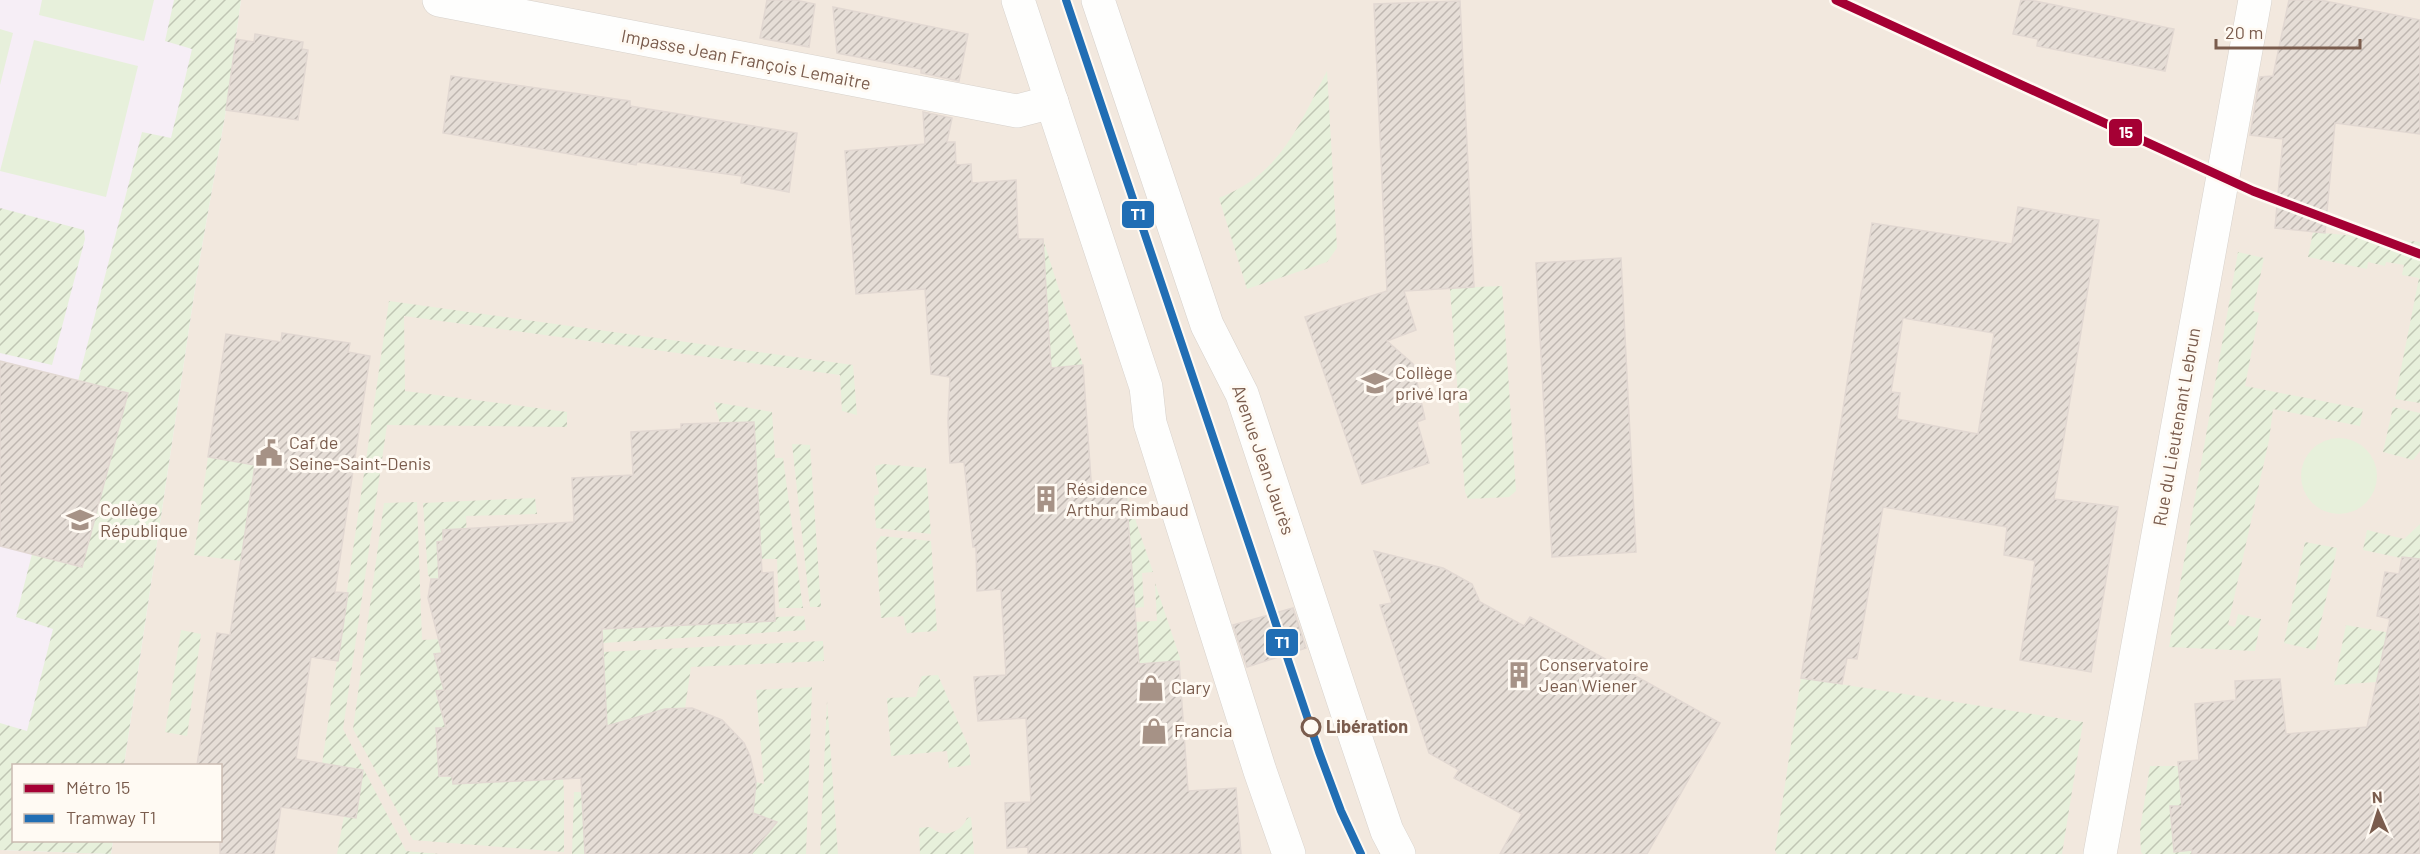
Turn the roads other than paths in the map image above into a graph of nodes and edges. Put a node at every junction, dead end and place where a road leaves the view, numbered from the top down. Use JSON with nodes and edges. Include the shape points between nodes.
{"nodes":[{"id":1,"x":439,"y":0,"type":"edge"},
{"id":2,"x":1018,"y":0,"type":"edge"},
{"id":3,"x":1098,"y":0,"type":"edge"},
{"id":4,"x":2255,"y":0,"type":"edge"},
{"id":5,"x":1052,"y":102,"type":"junction"},
{"id":6,"x":1289,"y":854,"type":"edge"},
{"id":7,"x":1399,"y":854,"type":"edge"},
{"id":8,"x":2100,"y":854,"type":"edge"}],
"edges":[{"from":1,"to":5,"type":"street","name":"Impasse Jean François Lemaitre","via":[[1017,111]]},
{"from":2,"to":5,"type":"street"},
{"from":3,"to":7,"type":"street","name":"Avenue Jean Jaurès","via":[[1207,325],[1242,394],[1387,831]]},
{"from":4,"to":8,"type":"street","name":"Rue du Lieutenant Lebrun"},
{"from":5,"to":6,"type":"street","via":[[1146,387],[1150,423]]}]}
